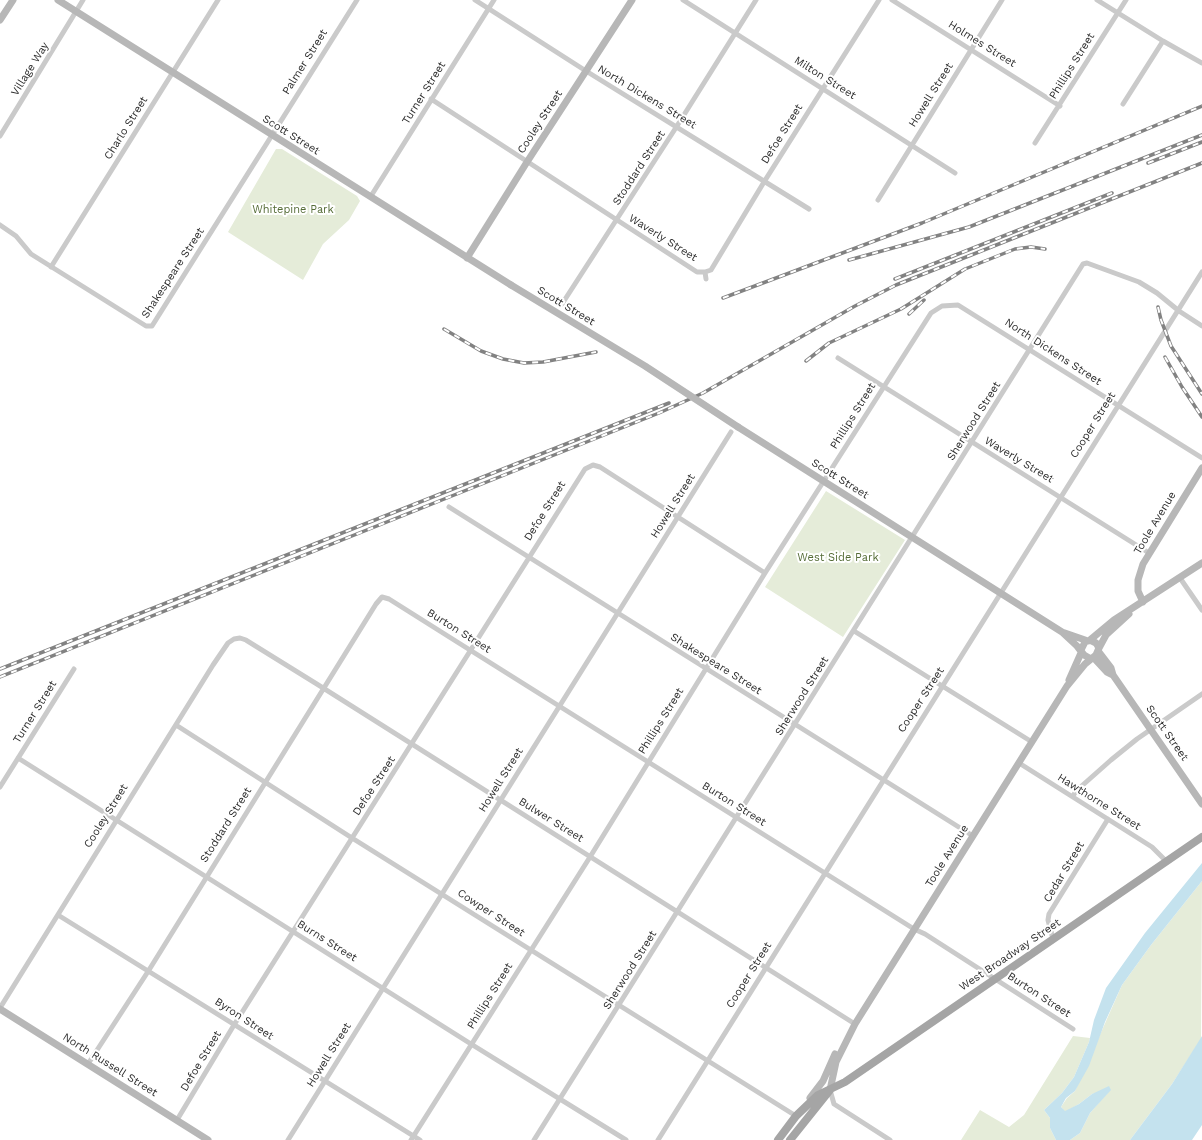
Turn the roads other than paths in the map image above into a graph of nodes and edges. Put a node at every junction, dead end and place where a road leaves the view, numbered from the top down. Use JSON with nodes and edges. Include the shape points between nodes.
{"nodes":[{"id":1,"x":13,"y":0,"type":"edge"},
{"id":2,"x":58,"y":0,"type":"edge"},
{"id":3,"x":83,"y":0,"type":"edge"},
{"id":4,"x":218,"y":0,"type":"edge"},
{"id":5,"x":357,"y":0,"type":"edge"},
{"id":6,"x":475,"y":0,"type":"edge"},
{"id":7,"x":494,"y":0,"type":"edge"},
{"id":8,"x":632,"y":0,"type":"edge"},
{"id":9,"x":683,"y":0,"type":"edge"},
{"id":10,"x":756,"y":0,"type":"edge"},
{"id":11,"x":879,"y":0,"type":"edge"},
{"id":12,"x":892,"y":0,"type":"edge"},
{"id":13,"x":1002,"y":0,"type":"edge"},
{"id":14,"x":1097,"y":0,"type":"edge"},
{"id":15,"x":1126,"y":0,"type":"edge"},
{"id":16,"x":488,"y":8,"type":"junction"},
{"id":17,"x":76,"y":12,"type":"junction"},
{"id":18,"x":1117,"y":13,"type":"junction"},
{"id":19,"x":0,"y":20,"type":"edge"},
{"id":20,"x":735,"y":33,"type":"junction"},
{"id":21,"x":1163,"y":42,"type":"junction"},
{"id":22,"x":971,"y":49,"type":"junction"},
{"id":23,"x":1202,"y":63,"type":"edge"},
{"id":24,"x":586,"y":72,"type":"junction"},
{"id":25,"x":173,"y":73,"type":"junction"},
{"id":26,"x":823,"y":89,"type":"junction"},
{"id":27,"x":432,"y":99,"type":"junction"},
{"id":28,"x":1123,"y":104,"type":"dead end"},
{"id":29,"x":1060,"y":106,"type":"junction"},
{"id":30,"x":677,"y":126,"type":"junction"},
{"id":31,"x":271,"y":135,"type":"junction"},
{"id":32,"x":0,"y":136,"type":"edge"},
{"id":33,"x":1035,"y":143,"type":"dead end"},
{"id":34,"x":912,"y":145,"type":"junction"},
{"id":35,"x":527,"y":162,"type":"junction"},
{"id":36,"x":956,"y":173,"type":"dead end"},
{"id":37,"x":764,"y":182,"type":"junction"},
{"id":38,"x":371,"y":196,"type":"junction"},
{"id":39,"x":878,"y":200,"type":"dead end"},
{"id":40,"x":809,"y":209,"type":"dead end"},
{"id":41,"x":617,"y":221,"type":"junction"},
{"id":42,"x":0,"y":225,"type":"edge"},
{"id":43,"x":467,"y":258,"type":"junction"},
{"id":44,"x":51,"y":267,"type":"junction"},
{"id":45,"x":705,"y":272,"type":"junction"},
{"id":46,"x":1202,"y":272,"type":"edge"},
{"id":47,"x":706,"y":279,"type":"dead end"},
{"id":48,"x":562,"y":304,"type":"dead end"},
{"id":49,"x":1179,"y":311,"type":"junction"},
{"id":50,"x":931,"y":313,"type":"joint"},
{"id":51,"x":1202,"y":326,"type":"edge"},
{"id":52,"x":1030,"y":349,"type":"junction"},
{"id":53,"x":838,"y":358,"type":"dead end"},
{"id":54,"x":884,"y":387,"type":"junction"},
{"id":55,"x":1117,"y":406,"type":"junction"},
{"id":56,"x":731,"y":432,"type":"dead end"},
{"id":57,"x":972,"y":443,"type":"junction"},
{"id":58,"x":1202,"y":458,"type":"edge"},
{"id":59,"x":1202,"y":468,"type":"edge"},
{"id":60,"x":824,"y":481,"type":"junction"},
{"id":61,"x":1060,"y":496,"type":"junction"},
{"id":62,"x":449,"y":507,"type":"dead end"},
{"id":63,"x":678,"y":518,"type":"junction"},
{"id":64,"x":912,"y":537,"type":"junction"},
{"id":65,"x":1149,"y":553,"type":"junction"},
{"id":66,"x":529,"y":556,"type":"junction"},
{"id":67,"x":1202,"y":563,"type":"edge"},
{"id":68,"x":765,"y":573,"type":"junction"},
{"id":69,"x":1180,"y":578,"type":"junction"},
{"id":70,"x":1001,"y":593,"type":"junction"},
{"id":71,"x":382,"y":597,"type":"joint"},
{"id":72,"x":1143,"y":602,"type":"junction"},
{"id":73,"x":1131,"y":610,"type":"junction"},
{"id":74,"x":1202,"y":610,"type":"edge"},
{"id":75,"x":618,"y":613,"type":"junction"},
{"id":76,"x":854,"y":630,"type":"junction"},
{"id":77,"x":1062,"y":632,"type":"junction"},
{"id":78,"x":235,"y":639,"type":"joint"},
{"id":79,"x":1089,"y":641,"type":"junction"},
{"id":80,"x":1099,"y":649,"type":"junction"},
{"id":81,"x":471,"y":650,"type":"junction"},
{"id":82,"x":1081,"y":652,"type":"junction"},
{"id":83,"x":1092,"y":658,"type":"junction"},
{"id":84,"x":74,"y":669,"type":"dead end"},
{"id":85,"x":705,"y":669,"type":"junction"},
{"id":86,"x":1113,"y":675,"type":"junction"},
{"id":87,"x":942,"y":686,"type":"junction"},
{"id":88,"x":1067,"y":686,"type":"junction"},
{"id":89,"x":324,"y":688,"type":"junction"},
{"id":90,"x":1202,"y":694,"type":"edge"},
{"id":91,"x":560,"y":706,"type":"junction"},
{"id":92,"x":176,"y":725,"type":"junction"},
{"id":93,"x":795,"y":725,"type":"junction"},
{"id":94,"x":1151,"y":729,"type":"junction"},
{"id":95,"x":1032,"y":742,"type":"junction"},
{"id":96,"x":412,"y":744,"type":"junction"},
{"id":97,"x":18,"y":758,"type":"junction"},
{"id":98,"x":648,"y":762,"type":"junction"},
{"id":99,"x":1019,"y":763,"type":"junction"},
{"id":100,"x":883,"y":778,"type":"junction"},
{"id":101,"x":265,"y":782,"type":"junction"},
{"id":102,"x":0,"y":787,"type":"edge"},
{"id":103,"x":1073,"y":796,"type":"junction"},
{"id":104,"x":500,"y":800,"type":"junction"},
{"id":105,"x":1202,"y":804,"type":"edge"},
{"id":106,"x":737,"y":818,"type":"junction"},
{"id":107,"x":1108,"y":819,"type":"junction"},
{"id":108,"x":117,"y":820,"type":"junction"},
{"id":109,"x":973,"y":836,"type":"junction"},
{"id":110,"x":1202,"y":837,"type":"edge"},
{"id":111,"x":352,"y":838,"type":"junction"},
{"id":112,"x":590,"y":857,"type":"junction"},
{"id":113,"x":1166,"y":861,"type":"junction"},
{"id":114,"x":824,"y":873,"type":"junction"},
{"id":115,"x":206,"y":876,"type":"junction"},
{"id":116,"x":442,"y":893,"type":"junction"},
{"id":117,"x":679,"y":912,"type":"junction"},
{"id":118,"x":58,"y":915,"type":"junction"},
{"id":119,"x":914,"y":929,"type":"junction"},
{"id":120,"x":293,"y":932,"type":"junction"},
{"id":121,"x":1053,"y":939,"type":"junction"},
{"id":122,"x":530,"y":950,"type":"junction"},
{"id":123,"x":765,"y":967,"type":"junction"},
{"id":124,"x":149,"y":970,"type":"junction"},
{"id":125,"x":994,"y":978,"type":"junction"},
{"id":126,"x":383,"y":988,"type":"junction"},
{"id":127,"x":620,"y":1006,"type":"junction"},
{"id":128,"x":0,"y":1008,"type":"edge"},
{"id":129,"x":855,"y":1024,"type":"junction"},
{"id":130,"x":234,"y":1025,"type":"junction"},
{"id":131,"x":1073,"y":1029,"type":"dead end"},
{"id":132,"x":846,"y":1039,"type":"junction"},
{"id":133,"x":471,"y":1044,"type":"junction"},
{"id":134,"x":707,"y":1061,"type":"junction"},
{"id":135,"x":88,"y":1064,"type":"junction"},
{"id":136,"x":324,"y":1082,"type":"junction"},
{"id":137,"x":830,"y":1090,"type":"junction"},
{"id":138,"x":561,"y":1099,"type":"junction"},
{"id":139,"x":802,"y":1109,"type":"junction"},
{"id":140,"x":796,"y":1116,"type":"junction"},
{"id":141,"x":177,"y":1120,"type":"junction"},
{"id":142,"x":412,"y":1138,"type":"edge"},
{"id":143,"x":208,"y":1140,"type":"edge"},
{"id":144,"x":288,"y":1140,"type":"edge"},
{"id":145,"x":420,"y":1140,"type":"edge"},
{"id":146,"x":534,"y":1140,"type":"edge"},
{"id":147,"x":626,"y":1140,"type":"edge"},
{"id":148,"x":658,"y":1140,"type":"edge"},
{"id":149,"x":778,"y":1140,"type":"edge"},
{"id":150,"x":790,"y":1140,"type":"edge"},
{"id":151,"x":890,"y":1140,"type":"edge"}],
"edges":[{"from":1,"to":19,"type":"street"},
{"from":2,"to":17,"type":"street","name":"Scott Street"},
{"from":3,"to":17,"type":"street","name":"Village Way"},
{"from":4,"to":25,"type":"street","name":"Charlo Street"},
{"from":5,"to":31,"type":"street","name":"Palmer Street"},
{"from":6,"to":16,"type":"street","name":"North Dickens Street"},
{"from":7,"to":16,"type":"street","name":"Turner Street"},
{"from":8,"to":24,"type":"street","name":"Cooley Street"},
{"from":9,"to":20,"type":"street","name":"Milton Street"},
{"from":10,"to":20,"type":"street","name":"Stoddard Street"},
{"from":11,"to":26,"type":"street","name":"Defoe Street"},
{"from":12,"to":22,"type":"street","name":"Holmes Street"},
{"from":13,"to":22,"type":"street","name":"Howell Street"},
{"from":14,"to":18,"type":"street"},
{"from":15,"to":18,"type":"street","name":"Phillips Street"},
{"from":16,"to":24,"type":"street","name":"North Dickens Street"},
{"from":16,"to":27,"type":"street","name":"Turner Street"},
{"from":17,"to":25,"type":"street","name":"Scott Street"},
{"from":17,"to":32,"type":"street","name":"Village Way"},
{"from":18,"to":21,"type":"street"},
{"from":18,"to":29,"type":"street","name":"Phillips Street"},
{"from":20,"to":26,"type":"street","name":"Milton Street"},
{"from":20,"to":30,"type":"street","name":"Stoddard Street"},
{"from":21,"to":23,"type":"street"},
{"from":21,"to":28,"type":"street"},
{"from":22,"to":29,"type":"street","name":"Holmes Street"},
{"from":22,"to":34,"type":"street","name":"Howell Street"},
{"from":24,"to":30,"type":"street","name":"North Dickens Street"},
{"from":24,"to":35,"type":"street","name":"Cooley Street"},
{"from":25,"to":31,"type":"street","name":"Scott Street"},
{"from":25,"to":44,"type":"street","name":"Charlo Street"},
{"from":26,"to":34,"type":"street","name":"Milton Street"},
{"from":26,"to":37,"type":"street","name":"Defoe Street"},
{"from":27,"to":35,"type":"street","name":"Waverly Street"},
{"from":27,"to":38,"type":"street","name":"Turner Street"},
{"from":29,"to":33,"type":"street","name":"Phillips Street"},
{"from":30,"to":37,"type":"street","name":"North Dickens Street"},
{"from":30,"to":41,"type":"street","name":"Stoddard Street"},
{"from":31,"to":38,"type":"street","name":"Scott Street"},
{"from":31,"to":44,"type":"street","name":"Shakespeare Street","via":[[150,327]]},
{"from":34,"to":36,"type":"street","name":"Milton Street"},
{"from":34,"to":39,"type":"street","name":"Howell Street"},
{"from":35,"to":41,"type":"street","name":"Waverly Street"},
{"from":35,"to":43,"type":"street","name":"Cooley Street"},
{"from":37,"to":40,"type":"street","name":"North Dickens Street"},
{"from":37,"to":45,"type":"street","name":"Defoe Street","via":[[711,270]]},
{"from":38,"to":43,"type":"street","name":"Scott Street"},
{"from":41,"to":45,"type":"street","name":"Waverly Street","via":[[697,272]]},
{"from":41,"to":48,"type":"street","name":"Stoddard Street"},
{"from":42,"to":44,"type":"street","name":"Shakespeare Street","via":[[16,236],[32,254]]},
{"from":43,"to":60,"type":"street","name":"Scott Street","bridge":true,"via":[[644,366]]},
{"from":45,"to":47,"type":"street"},
{"from":46,"to":49,"type":"street","name":"Cooper Street"},
{"from":49,"to":51,"type":"street"},
{"from":49,"to":52,"type":"street","name":"Sherwood Street","via":[[1139,282],[1087,263],[1083,264]]},
{"from":49,"to":55,"type":"street","name":"Cooper Street"},
{"from":50,"to":52,"type":"street","name":"North Dickens Street","via":[[942,306],[958,305]]},
{"from":50,"to":54,"type":"street","name":"Phillips Street"},
{"from":52,"to":55,"type":"street","name":"North Dickens Street"},
{"from":52,"to":57,"type":"street","name":"Sherwood Street"},
{"from":53,"to":54,"type":"street","name":"Waverly Street"},
{"from":54,"to":57,"type":"street","name":"Waverly Street"},
{"from":54,"to":60,"type":"street","name":"Phillips Street"},
{"from":55,"to":58,"type":"street","name":"North Dickens Street"},
{"from":55,"to":61,"type":"street","name":"Cooper Street"},
{"from":56,"to":63,"type":"street","name":"Howell Street"},
{"from":57,"to":61,"type":"street","name":"Waverly Street"},
{"from":57,"to":64,"type":"street","name":"Sherwood Street"},
{"from":59,"to":65,"type":"street","name":"Toole Avenue"},
{"from":60,"to":64,"type":"street","name":"Scott Street"},
{"from":60,"to":68,"type":"street","name":"Phillips Street"},
{"from":61,"to":65,"type":"street","name":"Waverly Street"},
{"from":61,"to":70,"type":"street","name":"Cooper Street"},
{"from":62,"to":66,"type":"street","name":"Shakespeare Street"},
{"from":63,"to":66,"type":"street","name":"Defoe Street","via":[[600,467],[590,466],[582,472]]},
{"from":63,"to":68,"type":"street"},
{"from":63,"to":75,"type":"street","name":"Howell Street"},
{"from":64,"to":70,"type":"street","name":"Scott Street"},
{"from":64,"to":76,"type":"street","name":"Sherwood Street"},
{"from":65,"to":72,"type":"street","name":"Toole Avenue","via":[[1138,580],[1138,592]]},
{"from":66,"to":75,"type":"street","name":"Shakespeare Street"},
{"from":66,"to":81,"type":"street","name":"Defoe Street"},
{"from":67,"to":69,"type":"street"},
{"from":68,"to":85,"type":"street","name":"Phillips Street"},
{"from":69,"to":72,"type":"street"},
{"from":69,"to":74,"type":"street"},
{"from":70,"to":77,"type":"street","name":"Scott Street"},
{"from":70,"to":87,"type":"street","name":"Cooper Street"},
{"from":71,"to":81,"type":"street","name":"Burton Street"},
{"from":71,"to":89,"type":"street","name":"Stoddard Street"},
{"from":72,"to":73,"type":"street"},
{"from":73,"to":79,"type":"street","via":[[1114,620]]},
{"from":73,"to":80,"type":"street","via":[[1106,635]]},
{"from":75,"to":85,"type":"street","name":"Shakespeare Street"},
{"from":75,"to":91,"type":"street","name":"Howell Street"},
{"from":76,"to":87,"type":"street"},
{"from":76,"to":93,"type":"street","name":"Sherwood Street"},
{"from":77,"to":79,"type":"street"},
{"from":77,"to":82,"type":"street"},
{"from":78,"to":89,"type":"street","name":"Bulwer Street","via":[[246,640]]},
{"from":78,"to":92,"type":"street","name":"Cooley Street","via":[[228,643]]},
{"from":79,"to":80,"type":"street","via":[[1096,643]]},
{"from":79,"to":82,"type":"street","via":[[1082,645]]},
{"from":80,"to":83,"type":"street"},
{"from":80,"to":86,"type":"street"},
{"from":81,"to":91,"type":"street","name":"Burton Street"},
{"from":81,"to":96,"type":"street","name":"Defoe Street"},
{"from":82,"to":83,"type":"street"},
{"from":82,"to":88,"type":"street","name":"Toole Avenue"},
{"from":83,"to":86,"type":"street"},
{"from":83,"to":88,"type":"street","name":"Toole Avenue"},
{"from":84,"to":97,"type":"street","name":"Turner Street"},
{"from":85,"to":93,"type":"street","name":"Shakespeare Street"},
{"from":85,"to":98,"type":"street","name":"Phillips Street"},
{"from":86,"to":94,"type":"street","name":"Scott Street"},
{"from":87,"to":95,"type":"street"},
{"from":87,"to":100,"type":"street","name":"Cooper Street"},
{"from":88,"to":95,"type":"street","name":"Toole Avenue"},
{"from":89,"to":96,"type":"street","name":"Bulwer Street"},
{"from":89,"to":101,"type":"street","name":"Stoddard Street"},
{"from":90,"to":94,"type":"street"},
{"from":91,"to":98,"type":"street","name":"Burton Street"},
{"from":91,"to":104,"type":"street","name":"Howell Street"},
{"from":92,"to":101,"type":"street","name":"Cowper Street"},
{"from":92,"to":108,"type":"street","name":"Cooley Street"},
{"from":93,"to":100,"type":"street","name":"Shakespeare Street"},
{"from":93,"to":106,"type":"street","name":"Sherwood Street"},
{"from":94,"to":103,"type":"street","via":[[1111,760]]},
{"from":94,"to":105,"type":"street","name":"Scott Street"},
{"from":95,"to":99,"type":"street","name":"Toole Avenue"},
{"from":96,"to":104,"type":"street","name":"Bulwer Street"},
{"from":96,"to":111,"type":"street","name":"Defoe Street"},
{"from":97,"to":102,"type":"street","name":"Turner Street"},
{"from":97,"to":108,"type":"street","name":"Burns Street"},
{"from":98,"to":106,"type":"street","name":"Burton Street"},
{"from":98,"to":112,"type":"street","name":"Phillips Street"},
{"from":99,"to":103,"type":"street","name":"Hawthorne Street"},
{"from":99,"to":109,"type":"street","name":"Toole Avenue"},
{"from":100,"to":109,"type":"street","name":"Shakespeare Street"},
{"from":100,"to":114,"type":"street","name":"Cooper Street"},
{"from":101,"to":111,"type":"street","name":"Cowper Street"},
{"from":101,"to":115,"type":"street","name":"Stoddard Street"},
{"from":103,"to":107,"type":"street","name":"Hawthorne Street"},
{"from":104,"to":112,"type":"street","name":"Bulwer Street"},
{"from":104,"to":116,"type":"street","name":"Howell Street"},
{"from":106,"to":114,"type":"street","name":"Burton Street"},
{"from":106,"to":117,"type":"street","name":"Sherwood Street"},
{"from":107,"to":113,"type":"street","name":"Hawthorne Street","via":[[1152,847]]},
{"from":107,"to":121,"type":"street","name":"Cedar Street","via":[[1050,914],[1049,923]]},
{"from":108,"to":115,"type":"street","name":"Burns Street"},
{"from":108,"to":118,"type":"street","name":"Cooley Street"},
{"from":109,"to":119,"type":"street","name":"Toole Avenue"},
{"from":110,"to":113,"type":"main road","name":"West Broadway Street"},
{"from":111,"to":116,"type":"street","name":"Cowper Street"},
{"from":111,"to":120,"type":"street","name":"Defoe Street"},
{"from":112,"to":117,"type":"street","name":"Bulwer Street"},
{"from":112,"to":122,"type":"street","name":"Phillips Street"},
{"from":113,"to":121,"type":"main road","name":"West Broadway Street"},
{"from":114,"to":119,"type":"street","name":"Burton Street"},
{"from":114,"to":123,"type":"street","name":"Cooper Street"},
{"from":115,"to":120,"type":"street","name":"Burns Street"},
{"from":115,"to":124,"type":"street","name":"Stoddard Street"},
{"from":116,"to":122,"type":"street","name":"Cowper Street"},
{"from":116,"to":126,"type":"street","name":"Howell Street"},
{"from":117,"to":123,"type":"street","name":"Bulwer Street"},
{"from":117,"to":127,"type":"street","name":"Sherwood Street"},
{"from":118,"to":124,"type":"street","name":"Byron Street"},
{"from":118,"to":128,"type":"street","name":"Cooley Street"},
{"from":119,"to":125,"type":"street","name":"Burton Street"},
{"from":119,"to":129,"type":"street","name":"Toole Avenue"},
{"from":120,"to":126,"type":"street","name":"Burns Street"},
{"from":120,"to":130,"type":"street","name":"Defoe Street"},
{"from":121,"to":125,"type":"main road","name":"West Broadway Street"},
{"from":122,"to":127,"type":"street","name":"Cowper Street"},
{"from":122,"to":133,"type":"street","name":"Phillips Street"},
{"from":123,"to":129,"type":"street","name":"Bulwer Street"},
{"from":123,"to":134,"type":"street","name":"Cooper Street"},
{"from":124,"to":130,"type":"street","name":"Byron Street"},
{"from":124,"to":135,"type":"street","name":"Stoddard Street"},
{"from":125,"to":131,"type":"street","name":"Burton Street"},
{"from":125,"to":137,"type":"main road","name":"West Broadway Street"},
{"from":126,"to":133,"type":"street","name":"Burns Street"},
{"from":126,"to":136,"type":"street","name":"Howell Street"},
{"from":127,"to":134,"type":"street","name":"Cowper Street"},
{"from":127,"to":138,"type":"street","name":"Sherwood Street"},
{"from":128,"to":135,"type":"street","name":"North Russell Street"},
{"from":129,"to":132,"type":"street","name":"Toole Avenue"},
{"from":130,"to":136,"type":"street","name":"Byron Street"},
{"from":130,"to":141,"type":"street","name":"Defoe Street"},
{"from":132,"to":137,"type":"street","name":"Toole Avenue","via":[[836,1062]]},
{"from":132,"to":139,"type":"street","name":"Toole Avenue","via":[[818,1088]]},
{"from":133,"to":138,"type":"street","name":"Burns Street"},
{"from":133,"to":142,"type":"street","name":"Phillips Street"},
{"from":134,"to":140,"type":"street","name":"Cowper Street"},
{"from":134,"to":148,"type":"street","name":"Cooper Street"},
{"from":135,"to":141,"type":"street","name":"North Russell Street"},
{"from":136,"to":142,"type":"street","name":"Byron Street"},
{"from":136,"to":144,"type":"street","name":"Howell Street"},
{"from":137,"to":139,"type":"main road","name":"West Broadway Street","via":[[818,1095]]},
{"from":137,"to":150,"type":"main road","name":"West Broadway Street"},
{"from":137,"to":151,"type":"street","via":[[834,1104]]},
{"from":138,"to":146,"type":"street","name":"Sherwood Street"},
{"from":138,"to":147,"type":"street","name":"Burns Street"},
{"from":139,"to":140,"type":"main road","name":"West Broadway Street"},
{"from":140,"to":149,"type":"main road","name":"West Broadway Street"},
{"from":141,"to":143,"type":"street","name":"North Russell Street"},
{"from":142,"to":145,"type":"street","name":"Byron Street"}]}
